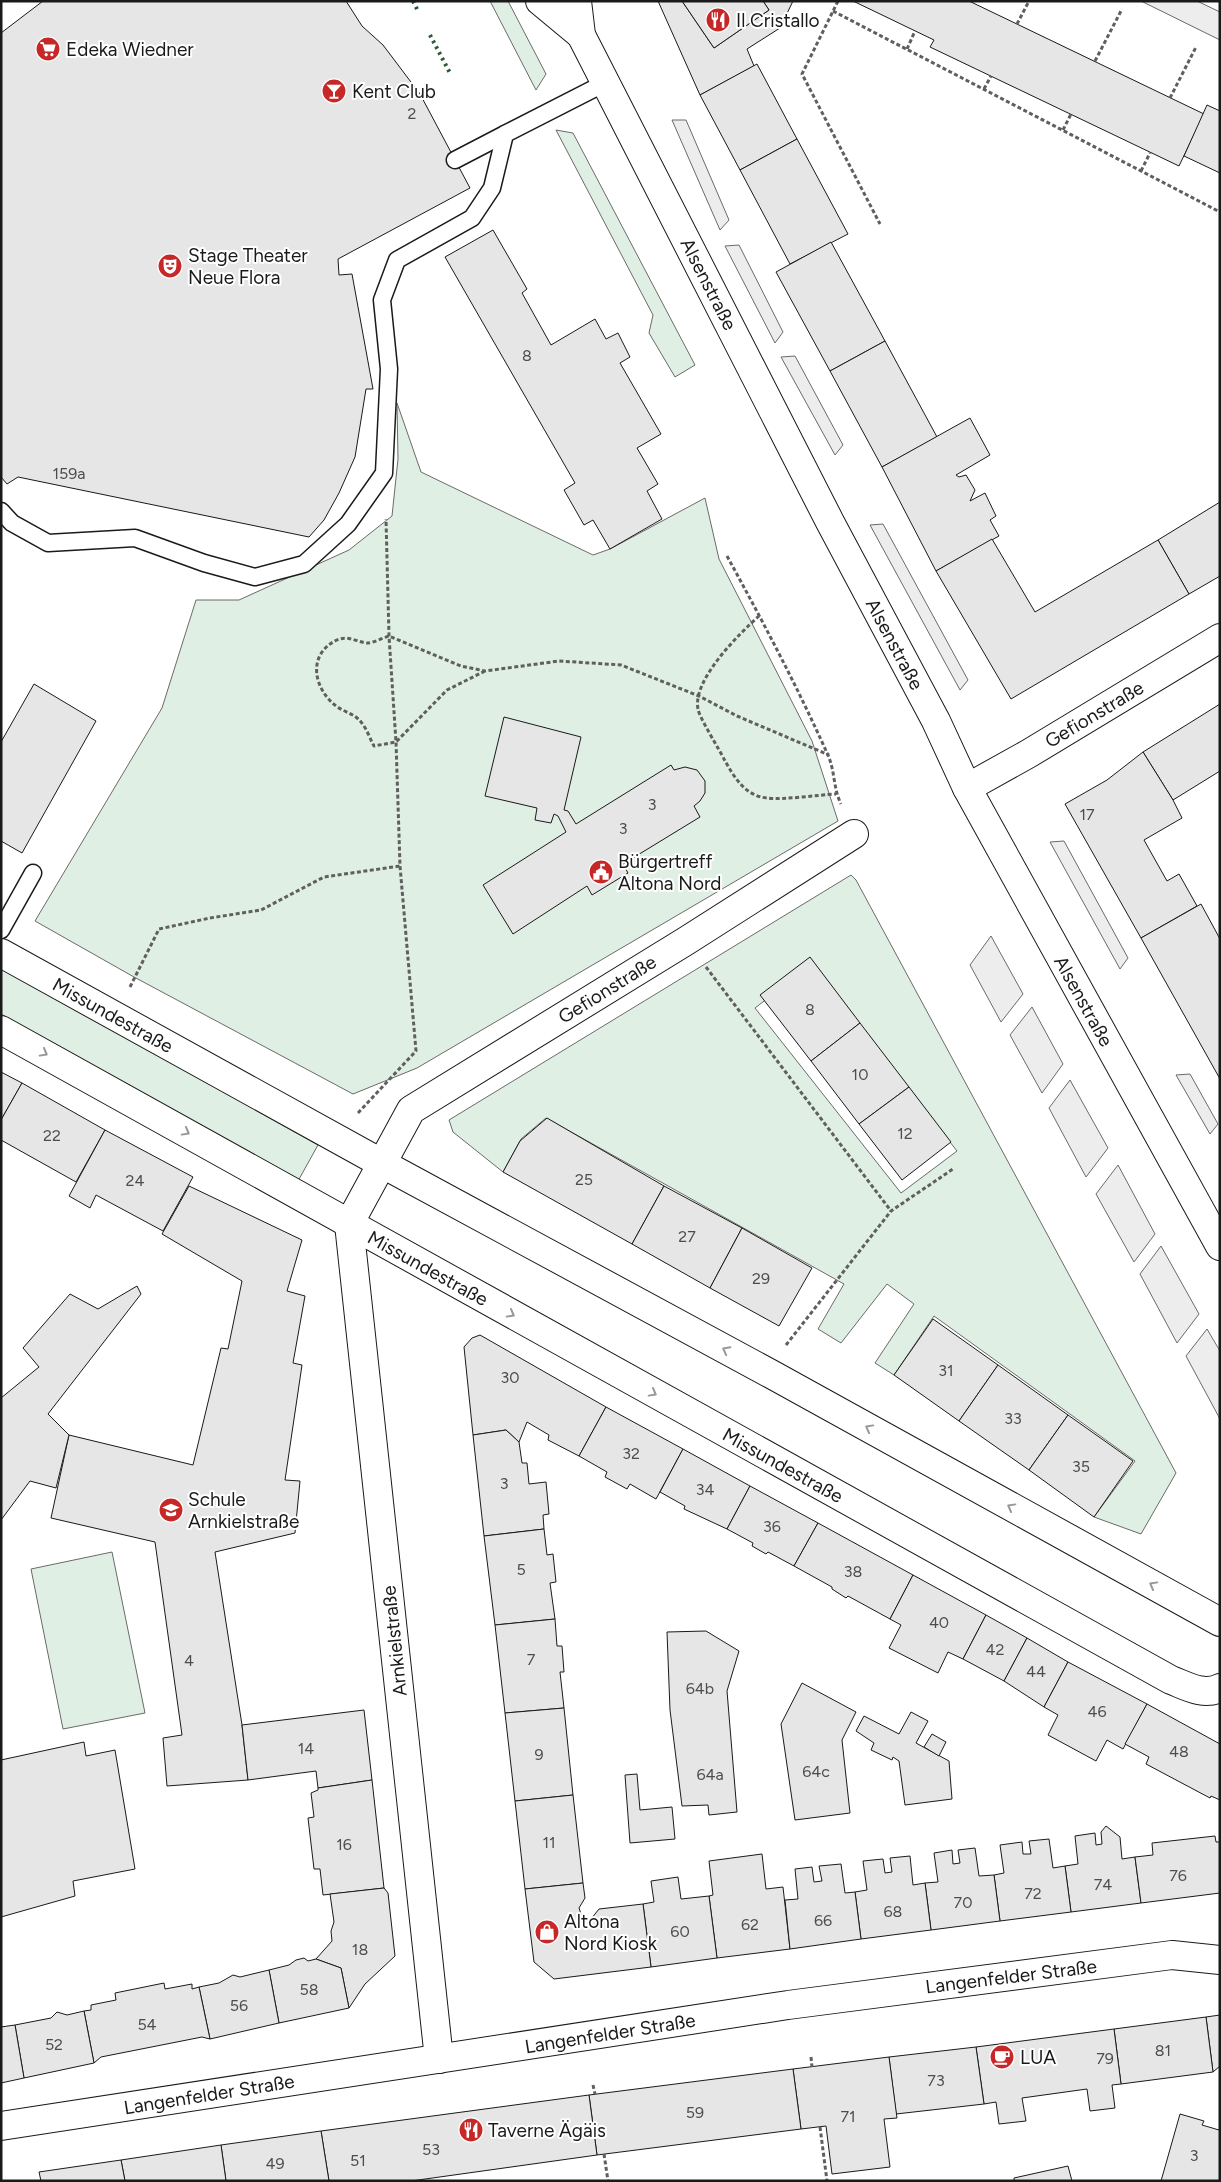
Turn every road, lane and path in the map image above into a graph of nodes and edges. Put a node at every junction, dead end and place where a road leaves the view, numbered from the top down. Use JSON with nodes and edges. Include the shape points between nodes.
{"nodes":[{"id":1,"x":540,"y":1,"type":"edge"},
{"id":2,"x":577,"y":1,"type":"edge"},
{"id":3,"x":838,"y":1,"type":"edge"},
{"id":4,"x":1029,"y":1,"type":"edge"},
{"id":5,"x":834,"y":11,"type":"junction"},
{"id":6,"x":1121,"y":11,"type":"dead end"},
{"id":7,"x":1017,"y":24,"type":"dead end"},
{"id":8,"x":915,"y":31,"type":"dead end"},
{"id":9,"x":581,"y":35,"type":"junction"},
{"id":10,"x":1196,"y":47,"type":"dead end"},
{"id":11,"x":907,"y":49,"type":"junction"},
{"id":12,"x":1095,"y":61,"type":"dead end"},
{"id":13,"x":991,"y":76,"type":"dead end"},
{"id":14,"x":605,"y":83,"type":"junction"},
{"id":15,"x":984,"y":89,"type":"junction"},
{"id":16,"x":1170,"y":98,"type":"dead end"},
{"id":17,"x":1071,"y":114,"type":"dead end"},
{"id":18,"x":1063,"y":130,"type":"junction"},
{"id":19,"x":505,"y":134,"type":"junction"},
{"id":20,"x":1150,"y":152,"type":"dead end"},
{"id":21,"x":455,"y":160,"type":"dead end"},
{"id":22,"x":1141,"y":171,"type":"junction"},
{"id":23,"x":1220,"y":212,"type":"edge"},
{"id":24,"x":880,"y":224,"type":"dead end"},
{"id":25,"x":384,"y":473,"type":"junction"},
{"id":26,"x":1,"y":511,"type":"edge"},
{"id":27,"x":727,"y":556,"type":"dead end"},
{"id":28,"x":760,"y":616,"type":"junction"},
{"id":29,"x":389,"y":636,"type":"junction"},
{"id":30,"x":1220,"y":638,"type":"edge"},
{"id":31,"x":485,"y":670,"type":"junction"},
{"id":32,"x":699,"y":696,"type":"junction"},
{"id":33,"x":396,"y":742,"type":"junction"},
{"id":34,"x":828,"y":755,"type":"junction"},
{"id":35,"x":967,"y":788,"type":"junction"},
{"id":36,"x":836,"y":794,"type":"junction"},
{"id":37,"x":854,"y":834,"type":"joint"},
{"id":38,"x":400,"y":866,"type":"junction"},
{"id":39,"x":33,"y":873,"type":"dead end"},
{"id":40,"x":1,"y":930,"type":"edge"},
{"id":41,"x":686,"y":941,"type":"junction"},
{"id":42,"x":1,"y":953,"type":"edge"},
{"id":43,"x":118,"y":1018,"type":"junction"},
{"id":44,"x":1,"y":1030,"type":"edge"},
{"id":45,"x":353,"y":1146,"type":"junction"},
{"id":46,"x":381,"y":1164,"type":"junction"},
{"id":47,"x":953,"y":1169,"type":"dead end"},
{"id":48,"x":891,"y":1211,"type":"junction"},
{"id":49,"x":349,"y":1224,"type":"junction"},
{"id":50,"x":1220,"y":1246,"type":"edge"},
{"id":51,"x":771,"y":1374,"type":"junction"},
{"id":52,"x":1220,"y":1622,"type":"edge"},
{"id":53,"x":1220,"y":1688,"type":"edge"},
{"id":54,"x":1220,"y":1960,"type":"edge"},
{"id":55,"x":811,"y":2058,"type":"dead end"},
{"id":56,"x":439,"y":2059,"type":"junction"},
{"id":57,"x":812,"y":2067,"type":"dead end"},
{"id":58,"x":593,"y":2085,"type":"dead end"},
{"id":59,"x":595,"y":2094,"type":"dead end"},
{"id":60,"x":1,"y":2126,"type":"edge"},
{"id":61,"x":820,"y":2127,"type":"dead end"},
{"id":62,"x":604,"y":2154,"type":"dead end"},
{"id":63,"x":608,"y":2181,"type":"edge"},
{"id":64,"x":827,"y":2181,"type":"edge"}],
"edges":[{"from":1,"to":9,"type":"street","name":"Alsenstraße"},
{"from":2,"to":9,"type":"street","name":"Alsenstraße"},
{"from":3,"to":5,"type":"path"},
{"from":4,"to":7,"type":"path"},
{"from":5,"to":11,"type":"path"},
{"from":5,"to":24,"type":"path","via":[[802,74]]},
{"from":6,"to":12,"type":"path"},
{"from":8,"to":11,"type":"path"},
{"from":9,"to":14,"type":"street","name":"Alsenstraße"},
{"from":10,"to":16,"type":"path"},
{"from":11,"to":15,"type":"path"},
{"from":13,"to":15,"type":"path"},
{"from":14,"to":19,"type":"lane"},
{"from":14,"to":35,"type":"street","name":"Alsenstraße","via":[[936,721]]},
{"from":15,"to":18,"type":"path"},
{"from":17,"to":18,"type":"path"},
{"from":18,"to":22,"type":"path"},
{"from":19,"to":21,"type":"lane"},
{"from":19,"to":25,"type":"lane","via":[[492,188],[472,218],[397,260],[382,300],[389,369]]},
{"from":20,"to":22,"type":"path"},
{"from":22,"to":23,"type":"path"},
{"from":25,"to":26,"type":"lane","via":[[348,524],[304,564],[254,577],[204,564],[136,538],[48,543],[12,523]]},
{"from":25,"to":29,"type":"path"},
{"from":27,"to":28,"type":"path"},
{"from":28,"to":32,"type":"path","via":[[738,635],[709,671]]},
{"from":28,"to":34,"type":"path"},
{"from":29,"to":31,"type":"path","via":[[461,666]]},
{"from":29,"to":33,"type":"path"},
{"from":29,"to":33,"type":"path","via":[[368,643],[353,638],[339,640],[324,649],[316,662],[317,678],[336,706],[361,722],[374,746]]},
{"from":30,"to":35,"type":"street","name":"Gefionstraße"},
{"from":31,"to":32,"type":"path","via":[[560,661],[621,665]]},
{"from":31,"to":33,"type":"path","via":[[447,690]]},
{"from":32,"to":34,"type":"path"},
{"from":32,"to":36,"type":"path","via":[[698,709],[732,773],[745,790],[767,798]]},
{"from":33,"to":38,"type":"path"},
{"from":34,"to":36,"type":"path"},
{"from":35,"to":50,"type":"street","name":"Alsenstraße"},
{"from":36,"to":37,"type":"path"},
{"from":37,"to":41,"type":"street","name":"Gefionstraße"},
{"from":38,"to":43,"type":"path","via":[[324,877],[261,910],[159,929]]},
{"from":38,"to":45,"type":"path","via":[[416,1052],[358,1112]]},
{"from":39,"to":40,"type":"lane"},
{"from":41,"to":46,"type":"street","name":"Gefionstraße","via":[[410,1110]]},
{"from":41,"to":48,"type":"path"},
{"from":42,"to":43,"type":"street","name":"Missundestraße"},
{"from":43,"to":45,"type":"street","name":"Missundestraße"},
{"from":44,"to":49,"type":"street","name":"Missundestraße","one_way":true},
{"from":45,"to":46,"type":"street","name":"Missundestraße"},
{"from":46,"to":49,"type":"street","name":"Missundestraße"},
{"from":51,"to":46,"type":"street","name":"Missundestraße","one_way":true},
{"from":47,"to":48,"type":"path"},
{"from":48,"to":51,"type":"path","via":[[789,1340]]},
{"from":49,"to":53,"type":"street","name":"Missundestraße","one_way":true,"via":[[1171,1680],[1201,1691]]},
{"from":49,"to":56,"type":"street","name":"Arnkielstraße"},
{"from":52,"to":51,"type":"street","name":"Missundestraße","one_way":true},
{"from":54,"to":56,"type":"street","name":"Langenfelder Straße","via":[[1172,1955],[788,2006]]},
{"from":55,"to":57,"type":"path"},
{"from":56,"to":60,"type":"street","name":"Langenfelder Straße"},
{"from":58,"to":59,"type":"path"},
{"from":61,"to":64,"type":"path"},
{"from":62,"to":63,"type":"path"}]}
